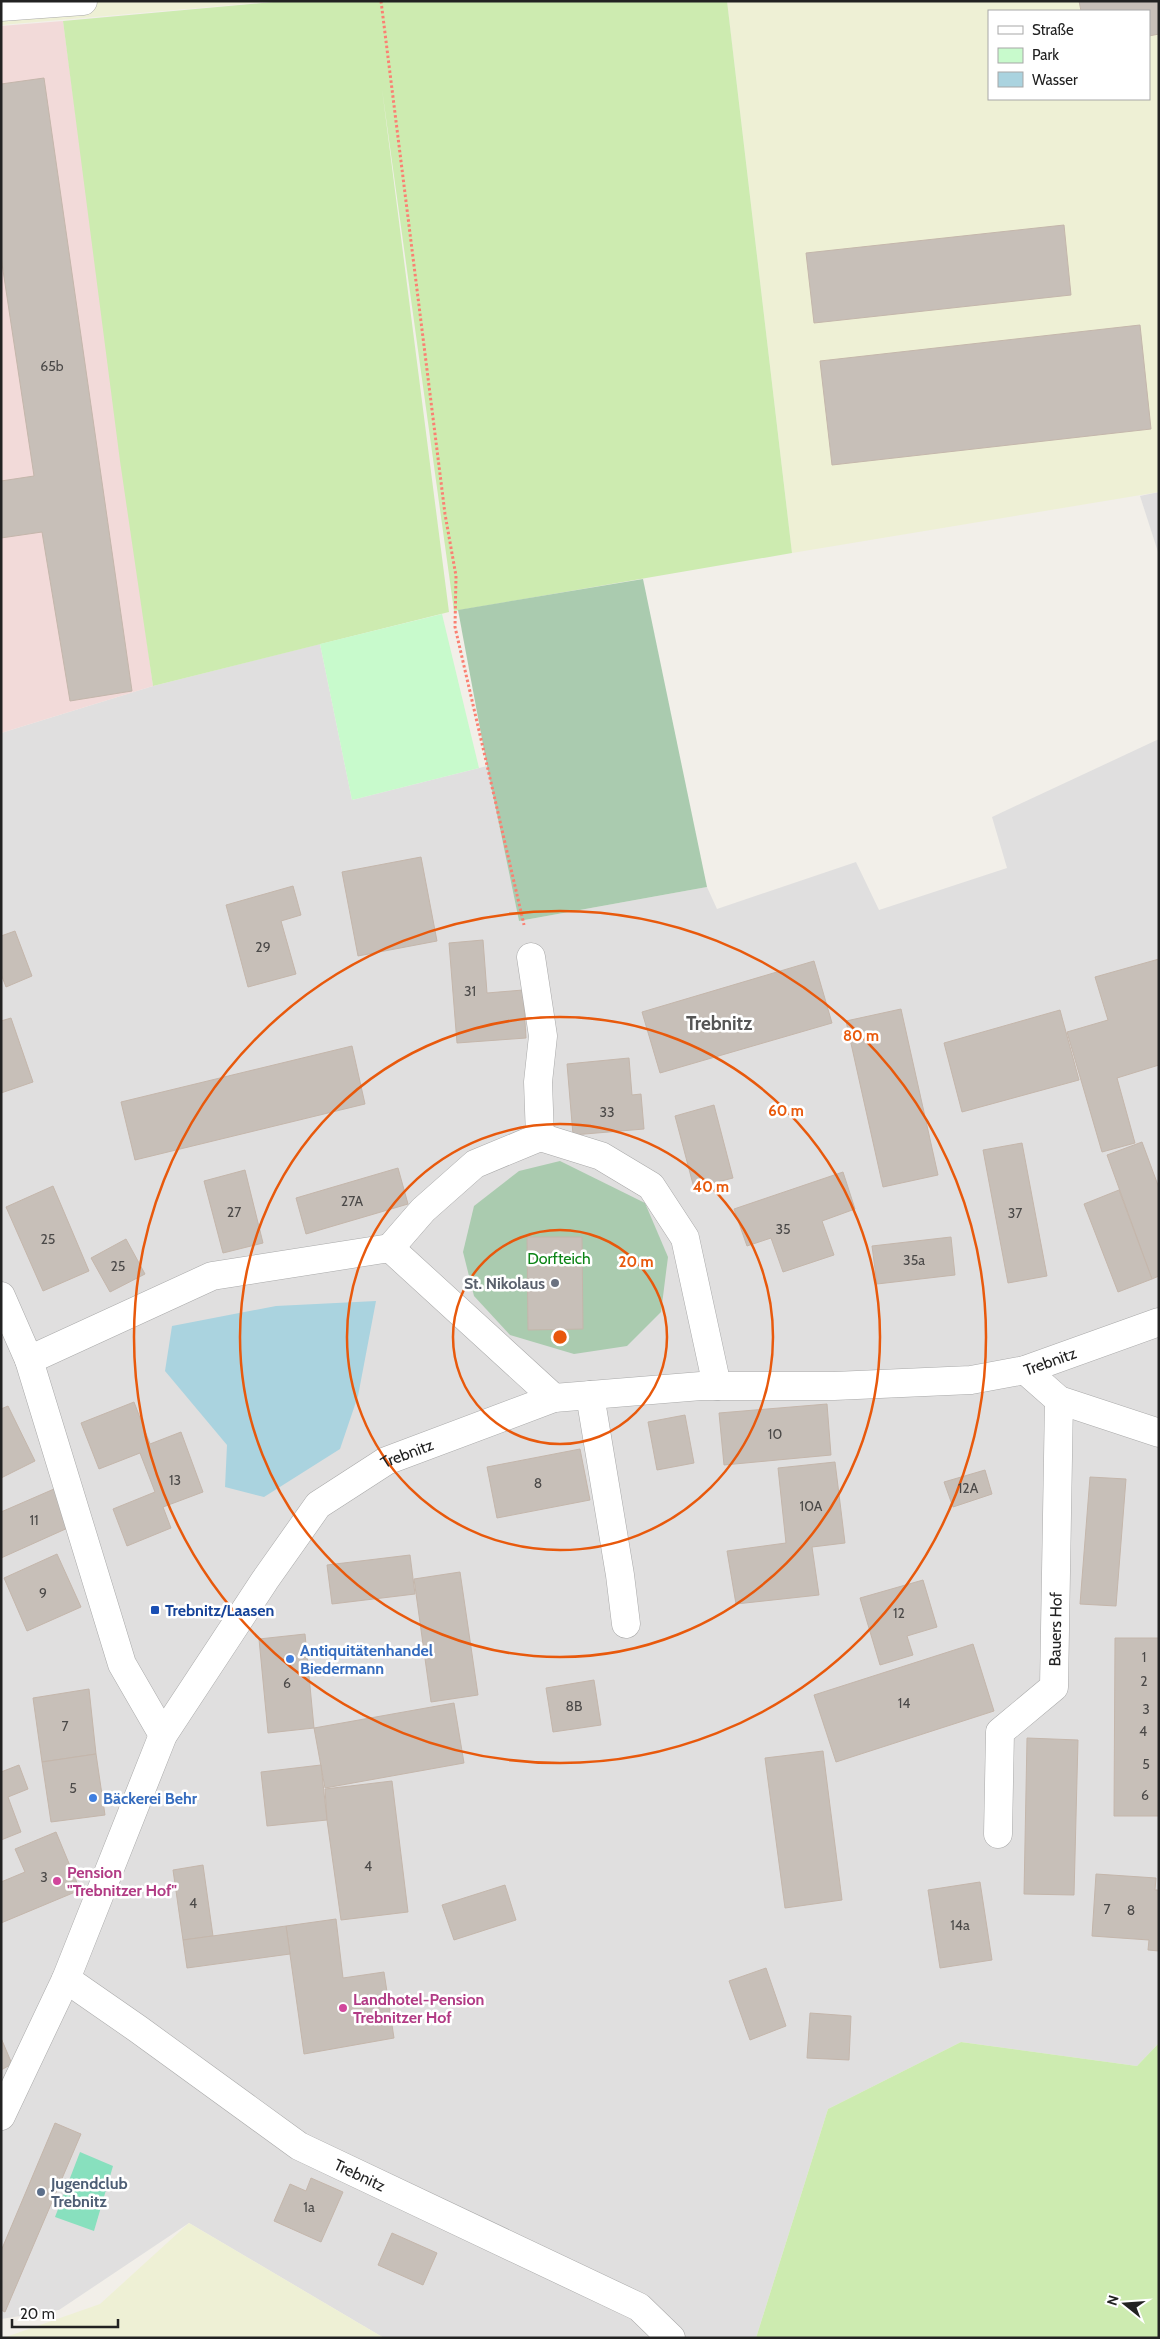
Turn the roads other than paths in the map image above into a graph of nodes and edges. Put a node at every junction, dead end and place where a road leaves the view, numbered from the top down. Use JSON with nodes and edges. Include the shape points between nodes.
{"nodes":[{"id":1,"x":82,"y":1,"type":"edge"},
{"id":2,"x":1,"y":7,"type":"edge"},
{"id":3,"x":531,"y":957,"type":"road end"},
{"id":4,"x":540,"y":1137,"type":"junction"},
{"id":5,"x":390,"y":1248,"type":"junction"},
{"id":6,"x":1,"y":1296,"type":"edge"},
{"id":7,"x":1159,"y":1322,"type":"edge"},
{"id":8,"x":29,"y":1360,"type":"junction"},
{"id":9,"x":1026,"y":1370,"type":"junction"},
{"id":10,"x":717,"y":1386,"type":"junction"},
{"id":11,"x":590,"y":1395,"type":"junction"},
{"id":12,"x":554,"y":1398,"type":"junction"},
{"id":13,"x":1059,"y":1400,"type":"junction"},
{"id":14,"x":1159,"y":1432,"type":"edge"},
{"id":15,"x":626,"y":1624,"type":"dead end"},
{"id":16,"x":163,"y":1735,"type":"junction"},
{"id":17,"x":998,"y":1834,"type":"dead end"},
{"id":18,"x":66,"y":1979,"type":"junction"},
{"id":19,"x":1,"y":2116,"type":"edge"},
{"id":20,"x":671,"y":2338,"type":"edge"}],
"edges":[{"from":1,"to":2,"type":"street"},
{"from":3,"to":4,"type":"street","via":[[544,1036],[538,1082]]},
{"from":4,"to":5,"type":"street","via":[[475,1164],[423,1210]]},
{"from":4,"to":10,"type":"street","via":[[601,1156],[651,1186],[685,1238]]},
{"from":5,"to":8,"type":"street","via":[[212,1276]]},
{"from":5,"to":12,"type":"street"},
{"from":6,"to":8,"type":"street"},
{"from":7,"to":9,"type":"street","name":"Trebnitz"},
{"from":8,"to":16,"type":"street","via":[[122,1664]]},
{"from":9,"to":10,"type":"street","name":"Trebnitz","via":[[971,1380],[834,1386]]},
{"from":9,"to":13,"type":"street","name":"Trebnitz"},
{"from":10,"to":11,"type":"street","name":"Trebnitz"},
{"from":11,"to":12,"type":"street","name":"Trebnitz"},
{"from":11,"to":15,"type":"street"},
{"from":12,"to":16,"type":"street","name":"Trebnitz","via":[[386,1461],[318,1505]]},
{"from":13,"to":14,"type":"street","name":"Trebnitz"},
{"from":13,"to":17,"type":"street","name":"Bauers Hof","via":[[1054,1687],[1000,1732]]},
{"from":16,"to":18,"type":"street","name":"Trebnitz"},
{"from":18,"to":19,"type":"street","name":"Trebnitz"},
{"from":18,"to":20,"type":"street","name":"Trebnitz","via":[[299,2146],[639,2308]]}]}
